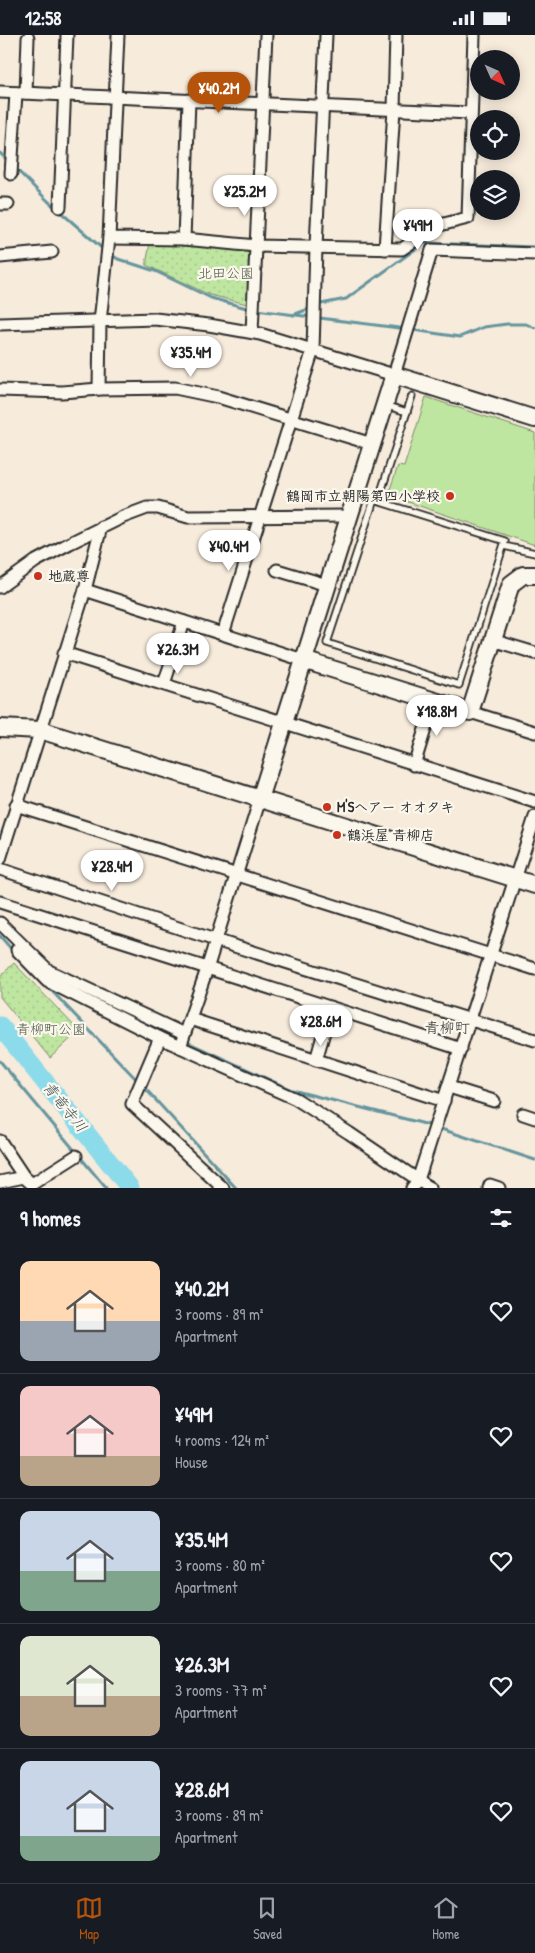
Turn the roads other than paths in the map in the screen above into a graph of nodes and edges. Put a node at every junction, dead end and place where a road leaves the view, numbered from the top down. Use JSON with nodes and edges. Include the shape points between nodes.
{"nodes":[{"id":1,"x":67,"y":35,"type":"edge"},
{"id":2,"x":118,"y":35,"type":"edge"},
{"id":3,"x":266,"y":35,"type":"edge"},
{"id":4,"x":326,"y":35,"type":"edge"},
{"id":5,"x":396,"y":35,"type":"edge"},
{"id":6,"x":474,"y":35,"type":"edge"},
{"id":7,"x":28,"y":38,"type":"dead end"},
{"id":8,"x":0,"y":92,"type":"edge"},
{"id":9,"x":21,"y":93,"type":"junction"},
{"id":10,"x":64,"y":95,"type":"junction"},
{"id":11,"x":116,"y":97,"type":"junction"},
{"id":12,"x":189,"y":100,"type":"junction"},
{"id":13,"x":264,"y":103,"type":"junction"},
{"id":14,"x":323,"y":106,"type":"junction"},
{"id":15,"x":394,"y":109,"type":"junction"},
{"id":16,"x":470,"y":110,"type":"edge"},
{"id":17,"x":470,"y":113,"type":"joint"},
{"id":18,"x":11,"y":174,"type":"dead end"},
{"id":19,"x":60,"y":207,"type":"dead end"},
{"id":20,"x":109,"y":239,"type":"junction"},
{"id":21,"x":184,"y":239,"type":"junction"},
{"id":22,"x":256,"y":246,"type":"junction"},
{"id":23,"x":316,"y":247,"type":"junction"},
{"id":24,"x":385,"y":249,"type":"junction"},
{"id":25,"x":52,"y":252,"type":"dead end"},
{"id":26,"x":535,"y":254,"type":"edge"},
{"id":27,"x":0,"y":257,"type":"edge"},
{"id":28,"x":100,"y":322,"type":"junction"},
{"id":29,"x":0,"y":324,"type":"edge"},
{"id":30,"x":252,"y":331,"type":"junction"},
{"id":31,"x":313,"y":350,"type":"junction"},
{"id":32,"x":394,"y":375,"type":"junction"},
{"id":33,"x":99,"y":389,"type":"junction"},
{"id":34,"x":0,"y":390,"type":"edge"},
{"id":35,"x":412,"y":396,"type":"dead end"},
{"id":36,"x":384,"y":405,"type":"junction"},
{"id":37,"x":407,"y":412,"type":"junction"},
{"id":38,"x":535,"y":419,"type":"edge"},
{"id":39,"x":292,"y":420,"type":"junction"},
{"id":40,"x":372,"y":444,"type":"junction"},
{"id":41,"x":378,"y":501,"type":"junction"},
{"id":42,"x":358,"y":514,"type":"junction"},
{"id":43,"x":260,"y":517,"type":"junction"},
{"id":44,"x":101,"y":527,"type":"junction"},
{"id":45,"x":504,"y":545,"type":"junction"},
{"id":46,"x":535,"y":553,"type":"edge"},
{"id":47,"x":277,"y":570,"type":"dead end"},
{"id":48,"x":535,"y":575,"type":"edge"},
{"id":49,"x":327,"y":585,"type":"junction"},
{"id":50,"x":0,"y":587,"type":"edge"},
{"id":51,"x":85,"y":590,"type":"junction"},
{"id":52,"x":184,"y":621,"type":"junction"},
{"id":53,"x":323,"y":628,"type":"junction"},
{"id":54,"x":223,"y":634,"type":"junction"},
{"id":55,"x":492,"y":640,"type":"junction"},
{"id":56,"x":64,"y":653,"type":"junction"},
{"id":57,"x":535,"y":653,"type":"edge"},
{"id":58,"x":303,"y":659,"type":"junction"},
{"id":59,"x":164,"y":684,"type":"junction"},
{"id":60,"x":434,"y":701,"type":"junction"},
{"id":61,"x":470,"y":712,"type":"junction"},
{"id":62,"x":284,"y":724,"type":"junction"},
{"id":63,"x":0,"y":728,"type":"edge"},
{"id":64,"x":40,"y":730,"type":"junction"},
{"id":65,"x":535,"y":732,"type":"edge"},
{"id":66,"x":414,"y":765,"type":"junction"},
{"id":67,"x":260,"y":799,"type":"junction"},
{"id":68,"x":535,"y":802,"type":"edge"},
{"id":69,"x":16,"y":805,"type":"junction"},
{"id":70,"x":535,"y":817,"type":"edge"},
{"id":71,"x":0,"y":859,"type":"edge"},
{"id":72,"x":0,"y":869,"type":"edge"},
{"id":73,"x":235,"y":874,"type":"junction"},
{"id":74,"x":515,"y":879,"type":"junction"},
{"id":75,"x":535,"y":885,"type":"edge"},
{"id":76,"x":0,"y":902,"type":"edge"},
{"id":77,"x":0,"y":923,"type":"edge"},
{"id":78,"x":215,"y":940,"type":"junction"},
{"id":79,"x":17,"y":950,"type":"dead end"},
{"id":80,"x":491,"y":955,"type":"junction"},
{"id":81,"x":206,"y":969,"type":"junction"},
{"id":82,"x":535,"y":969,"type":"edge"},
{"id":83,"x":331,"y":1008,"type":"junction"},
{"id":84,"x":190,"y":1019,"type":"junction"},
{"id":85,"x":470,"y":1020,"type":"junction"},
{"id":86,"x":184,"y":1034,"type":"junction"},
{"id":87,"x":160,"y":1038,"type":"junction"},
{"id":88,"x":535,"y":1041,"type":"edge"},
{"id":89,"x":180,"y":1047,"type":"junction"},
{"id":90,"x":461,"y":1049,"type":"junction"},
{"id":91,"x":316,"y":1060,"type":"junction"},
{"id":92,"x":449,"y":1087,"type":"junction"},
{"id":93,"x":444,"y":1101,"type":"junction"},
{"id":94,"x":494,"y":1101,"type":"dead end"},
{"id":95,"x":523,"y":1114,"type":"dead end"},
{"id":96,"x":535,"y":1118,"type":"edge"},
{"id":97,"x":0,"y":1141,"type":"edge"},
{"id":98,"x":76,"y":1156,"type":"dead end"},
{"id":99,"x":24,"y":1177,"type":"junction"},
{"id":100,"x":0,"y":1182,"type":"edge"},
{"id":101,"x":415,"y":1184,"type":"edge"},
{"id":102,"x":223,"y":1188,"type":"edge"},
{"id":103,"x":430,"y":1188,"type":"edge"},
{"id":104,"x":489,"y":1188,"type":"edge"},
{"id":105,"x":499,"y":1188,"type":"edge"}],
"edges":[{"from":1,"to":10,"type":"street"},
{"from":2,"to":11,"type":"street"},
{"from":3,"to":13,"type":"street"},
{"from":4,"to":14,"type":"street"},
{"from":5,"to":15,"type":"street"},
{"from":6,"to":16,"type":"street"},
{"from":7,"to":9,"type":"street"},
{"from":8,"to":9,"type":"street"},
{"from":9,"to":10,"type":"street"},
{"from":9,"to":18,"type":"street"},
{"from":10,"to":11,"type":"street"},
{"from":10,"to":19,"type":"street"},
{"from":11,"to":12,"type":"street"},
{"from":11,"to":20,"type":"street"},
{"from":12,"to":13,"type":"street"},
{"from":12,"to":21,"type":"street"},
{"from":13,"to":14,"type":"street"},
{"from":13,"to":22,"type":"street"},
{"from":14,"to":15,"type":"street"},
{"from":14,"to":23,"type":"street"},
{"from":15,"to":17,"type":"street"},
{"from":15,"to":24,"type":"street"},
{"from":17,"to":24,"type":"street","via":[[468,218],[436,226],[402,249]]},
{"from":20,"to":21,"type":"street"},
{"from":20,"to":28,"type":"street"},
{"from":21,"to":22,"type":"street"},
{"from":22,"to":23,"type":"street"},
{"from":22,"to":30,"type":"street"},
{"from":23,"to":24,"type":"street"},
{"from":23,"to":31,"type":"street"},
{"from":25,"to":27,"type":"street"},
{"from":26,"to":32,"type":"street","via":[[432,249]]},
{"from":28,"to":29,"type":"street"},
{"from":28,"to":30,"type":"street","via":[[155,319]]},
{"from":28,"to":33,"type":"street"},
{"from":30,"to":31,"type":"street"},
{"from":31,"to":32,"type":"street"},
{"from":31,"to":39,"type":"street"},
{"from":32,"to":36,"type":"street"},
{"from":32,"to":38,"type":"street"},
{"from":33,"to":34,"type":"street","via":[[62,392]]},
{"from":33,"to":39,"type":"street","via":[[175,388],[218,397]]},
{"from":35,"to":37,"type":"lane"},
{"from":36,"to":37,"type":"lane"},
{"from":36,"to":40,"type":"street"},
{"from":37,"to":41,"type":"lane"},
{"from":39,"to":40,"type":"street"},
{"from":39,"to":43,"type":"street"},
{"from":40,"to":42,"type":"street"},
{"from":41,"to":42,"type":"lane","via":[[374,499]]},
{"from":41,"to":45,"type":"lane","via":[[505,541]]},
{"from":42,"to":43,"type":"street"},
{"from":42,"to":49,"type":"street"},
{"from":42,"to":53,"type":"lane"},
{"from":43,"to":44,"type":"street","via":[[188,517],[153,508]]},
{"from":43,"to":54,"type":"street"},
{"from":44,"to":50,"type":"street","via":[[36,561]]},
{"from":44,"to":51,"type":"street"},
{"from":45,"to":46,"type":"lane"},
{"from":45,"to":53,"type":"lane","via":[[459,685],[327,643]]},
{"from":47,"to":49,"type":"street"},
{"from":48,"to":55,"type":"street","via":[[523,575],[511,584]]},
{"from":49,"to":53,"type":"street"},
{"from":51,"to":52,"type":"street"},
{"from":51,"to":56,"type":"street"},
{"from":52,"to":54,"type":"street"},
{"from":52,"to":59,"type":"street"},
{"from":53,"to":58,"type":"street"},
{"from":54,"to":58,"type":"street"},
{"from":55,"to":57,"type":"street"},
{"from":55,"to":61,"type":"street"},
{"from":56,"to":59,"type":"street"},
{"from":56,"to":64,"type":"street"},
{"from":58,"to":60,"type":"street"},
{"from":58,"to":62,"type":"street"},
{"from":59,"to":62,"type":"street"},
{"from":60,"to":61,"type":"street"},
{"from":60,"to":66,"type":"street"},
{"from":61,"to":65,"type":"street"},
{"from":62,"to":66,"type":"street"},
{"from":62,"to":67,"type":"street"},
{"from":63,"to":64,"type":"street"},
{"from":64,"to":67,"type":"street"},
{"from":64,"to":69,"type":"street"},
{"from":66,"to":68,"type":"street"},
{"from":67,"to":73,"type":"street"},
{"from":67,"to":74,"type":"street"},
{"from":69,"to":71,"type":"street"},
{"from":69,"to":73,"type":"street"},
{"from":70,"to":74,"type":"street"},
{"from":72,"to":78,"type":"street"},
{"from":73,"to":78,"type":"street"},
{"from":73,"to":80,"type":"street"},
{"from":74,"to":75,"type":"street"},
{"from":74,"to":80,"type":"street"},
{"from":76,"to":81,"type":"street"},
{"from":77,"to":86,"type":"street","via":[[49,971]]},
{"from":78,"to":81,"type":"street"},
{"from":78,"to":85,"type":"street"},
{"from":79,"to":87,"type":"street","via":[[47,981]]},
{"from":80,"to":82,"type":"street"},
{"from":80,"to":85,"type":"street"},
{"from":81,"to":83,"type":"street"},
{"from":81,"to":84,"type":"street"},
{"from":83,"to":90,"type":"street"},
{"from":83,"to":91,"type":"street"},
{"from":84,"to":86,"type":"street"},
{"from":84,"to":91,"type":"street"},
{"from":85,"to":88,"type":"street"},
{"from":85,"to":90,"type":"street"},
{"from":86,"to":89,"type":"street"},
{"from":87,"to":89,"type":"street"},
{"from":87,"to":102,"type":"street","via":[[132,1104]]},
{"from":89,"to":101,"type":"street","via":[[296,1099]]},
{"from":90,"to":92,"type":"street"},
{"from":91,"to":93,"type":"street"},
{"from":92,"to":93,"type":"street"},
{"from":92,"to":94,"type":"street"},
{"from":93,"to":101,"type":"street"},
{"from":95,"to":96,"type":"street"},
{"from":97,"to":99,"type":"street"},
{"from":98,"to":99,"type":"street","via":[[32,1184]]},
{"from":99,"to":100,"type":"street"},
{"from":101,"to":103,"type":"street"},
{"from":104,"to":105,"type":"street","via":[[490,1185]]}]}
